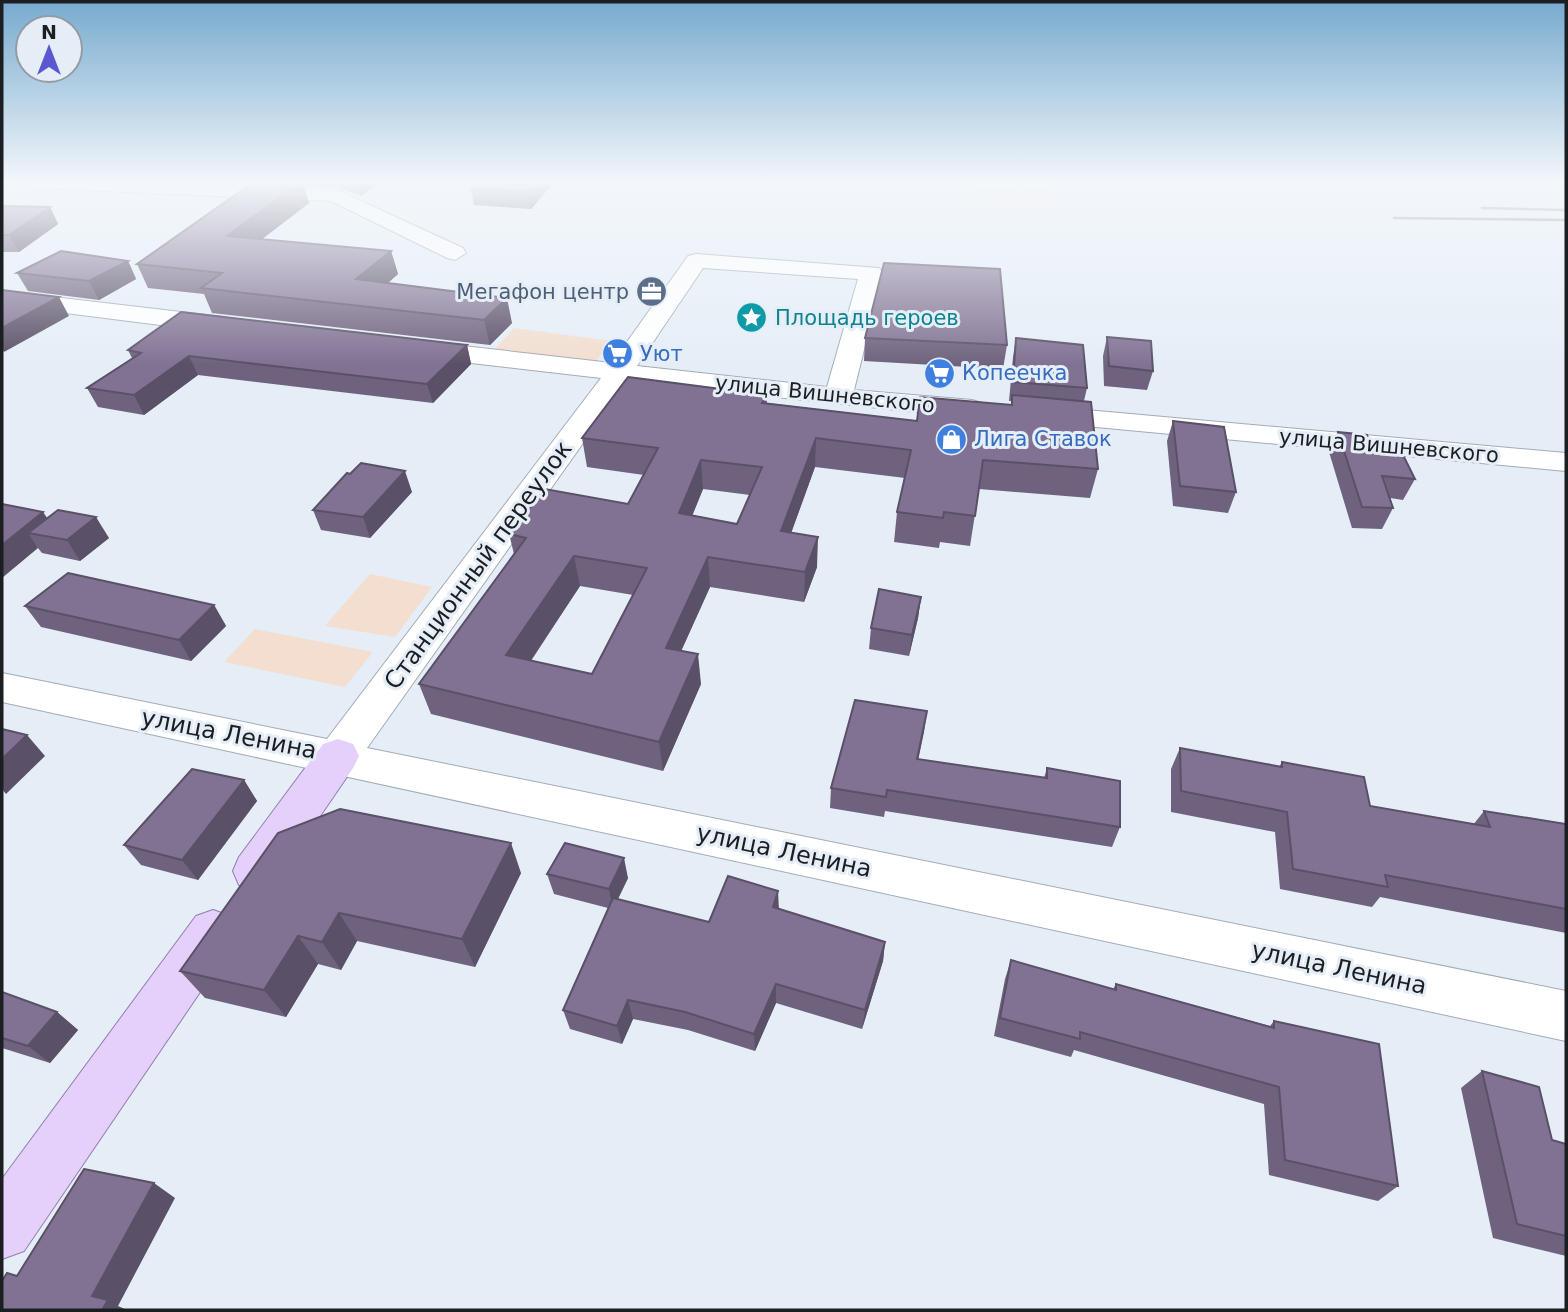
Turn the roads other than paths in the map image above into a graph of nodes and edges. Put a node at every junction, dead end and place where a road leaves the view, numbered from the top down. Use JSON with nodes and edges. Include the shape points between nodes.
{"nodes":[{"id":1,"x":433,"y":242,"type":"edge"},
{"id":2,"x":455,"y":253,"type":"dead end"},
{"id":3,"x":2,"y":298,"type":"edge"},
{"id":4,"x":248,"y":328,"type":"edge"},
{"id":5,"x":399,"y":346,"type":"edge"},
{"id":6,"x":619,"y":373,"type":"junction"},
{"id":7,"x":838,"y":397,"type":"junction"},
{"id":8,"x":1566,"y":462,"type":"edge"},
{"id":9,"x":2,"y":688,"type":"edge"},
{"id":10,"x":338,"y":756,"type":"junction"},
{"id":11,"x":1566,"y":1016,"type":"edge"},
{"id":12,"x":2,"y":1229,"type":"edge"}],
"edges":[{"from":1,"to":2,"type":"street"},
{"from":3,"to":4,"type":"street"},
{"from":5,"to":6,"type":"street","name":"улица Вишневского"},
{"from":6,"to":7,"type":"street","name":"улица Вишневского"},
{"from":6,"to":7,"type":"street","name":"Станционный переулок","via":[[696,261],[871,273]]},
{"from":6,"to":10,"type":"street","name":"Станционный переулок"},
{"from":7,"to":8,"type":"street","name":"улица Вишневского"},
{"from":9,"to":10,"type":"street","name":"улица Ленина"},
{"from":10,"to":11,"type":"street","name":"улица Ленина"},
{"from":10,"to":12,"type":"main road"}]}
